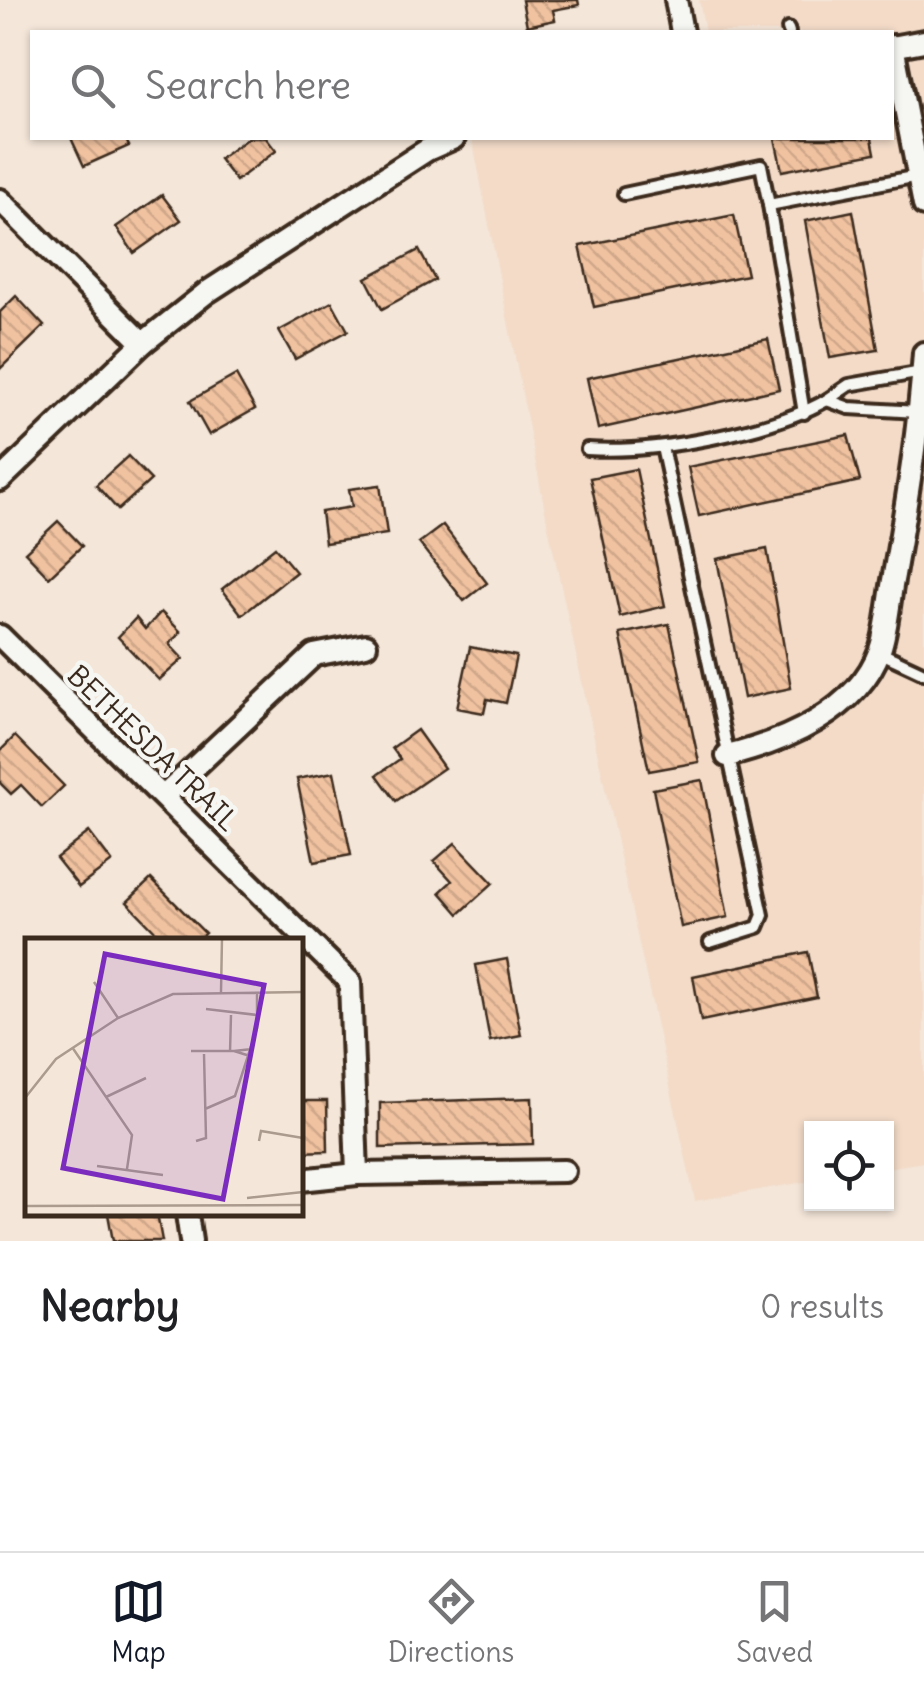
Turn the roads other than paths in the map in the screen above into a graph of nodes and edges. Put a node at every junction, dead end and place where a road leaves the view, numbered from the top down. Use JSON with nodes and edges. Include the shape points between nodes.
{"nodes":[{"id":1,"x":676,"y":0,"type":"edge"},
{"id":2,"x":682,"y":30,"type":"edge"},
{"id":3,"x":924,"y":40,"type":"edge"},
{"id":4,"x":894,"y":46,"type":"edge"},
{"id":5,"x":894,"y":56,"type":"edge"},
{"id":6,"x":450,"y":140,"type":"edge"},
{"id":7,"x":918,"y":176,"type":"junction"},
{"id":8,"x":624,"y":194,"type":"dead end"},
{"id":9,"x":0,"y":200,"type":"edge"},
{"id":10,"x":770,"y":204,"type":"junction"},
{"id":11,"x":924,"y":206,"type":"edge"},
{"id":12,"x":144,"y":343,"type":"junction"},
{"id":13,"x":924,"y":353,"type":"edge"},
{"id":14,"x":923,"y":377,"type":"edge"},
{"id":15,"x":827,"y":400,"type":"junction"},
{"id":16,"x":920,"y":412,"type":"junction"},
{"id":17,"x":804,"y":414,"type":"junction"},
{"id":18,"x":662,"y":447,"type":"junction"},
{"id":19,"x":587,"y":450,"type":"dead end"},
{"id":20,"x":0,"y":480,"type":"edge"},
{"id":21,"x":0,"y":636,"type":"edge"},
{"id":22,"x":366,"y":645,"type":"dead end"},
{"id":23,"x":879,"y":652,"type":"junction"},
{"id":24,"x":924,"y":673,"type":"edge"},
{"id":25,"x":727,"y":756,"type":"junction"},
{"id":26,"x":164,"y":796,"type":"junction"},
{"id":27,"x":710,"y":942,"type":"dead end"},
{"id":28,"x":564,"y":1172,"type":"dead end"},
{"id":29,"x":357,"y":1174,"type":"junction"},
{"id":30,"x":302,"y":1180,"type":"edge"},
{"id":31,"x":187,"y":1216,"type":"edge"},
{"id":32,"x":191,"y":1241,"type":"edge"}],
"edges":[{"from":1,"to":2,"type":"street"},
{"from":3,"to":4,"type":"street"},
{"from":5,"to":7,"type":"street"},
{"from":6,"to":12,"type":"street","via":[[206,294]]},
{"from":7,"to":10,"type":"lane"},
{"from":7,"to":11,"type":"street"},
{"from":8,"to":10,"type":"lane","via":[[760,165]]},
{"from":9,"to":12,"type":"street"},
{"from":10,"to":17,"type":"lane"},
{"from":12,"to":20,"type":"street"},
{"from":13,"to":14,"type":"street"},
{"from":14,"to":15,"type":"lane","via":[[849,385]]},
{"from":14,"to":16,"type":"street"},
{"from":15,"to":16,"type":"lane"},
{"from":15,"to":17,"type":"lane"},
{"from":16,"to":23,"type":"street"},
{"from":17,"to":18,"type":"lane"},
{"from":18,"to":19,"type":"lane"},
{"from":18,"to":25,"type":"lane"},
{"from":21,"to":26,"type":"street","name":"BETHESDA TRAIL"},
{"from":22,"to":26,"type":"street","via":[[314,655]]},
{"from":23,"to":24,"type":"lane"},
{"from":23,"to":25,"type":"street","via":[[845,700],[811,724],[776,744]]},
{"from":25,"to":27,"type":"lane","via":[[763,916],[742,935]]},
{"from":26,"to":29,"type":"street","name":"BETHESDA TRAIL","via":[[350,982]]},
{"from":28,"to":29,"type":"street"},
{"from":29,"to":30,"type":"street"},
{"from":31,"to":32,"type":"street"}]}
